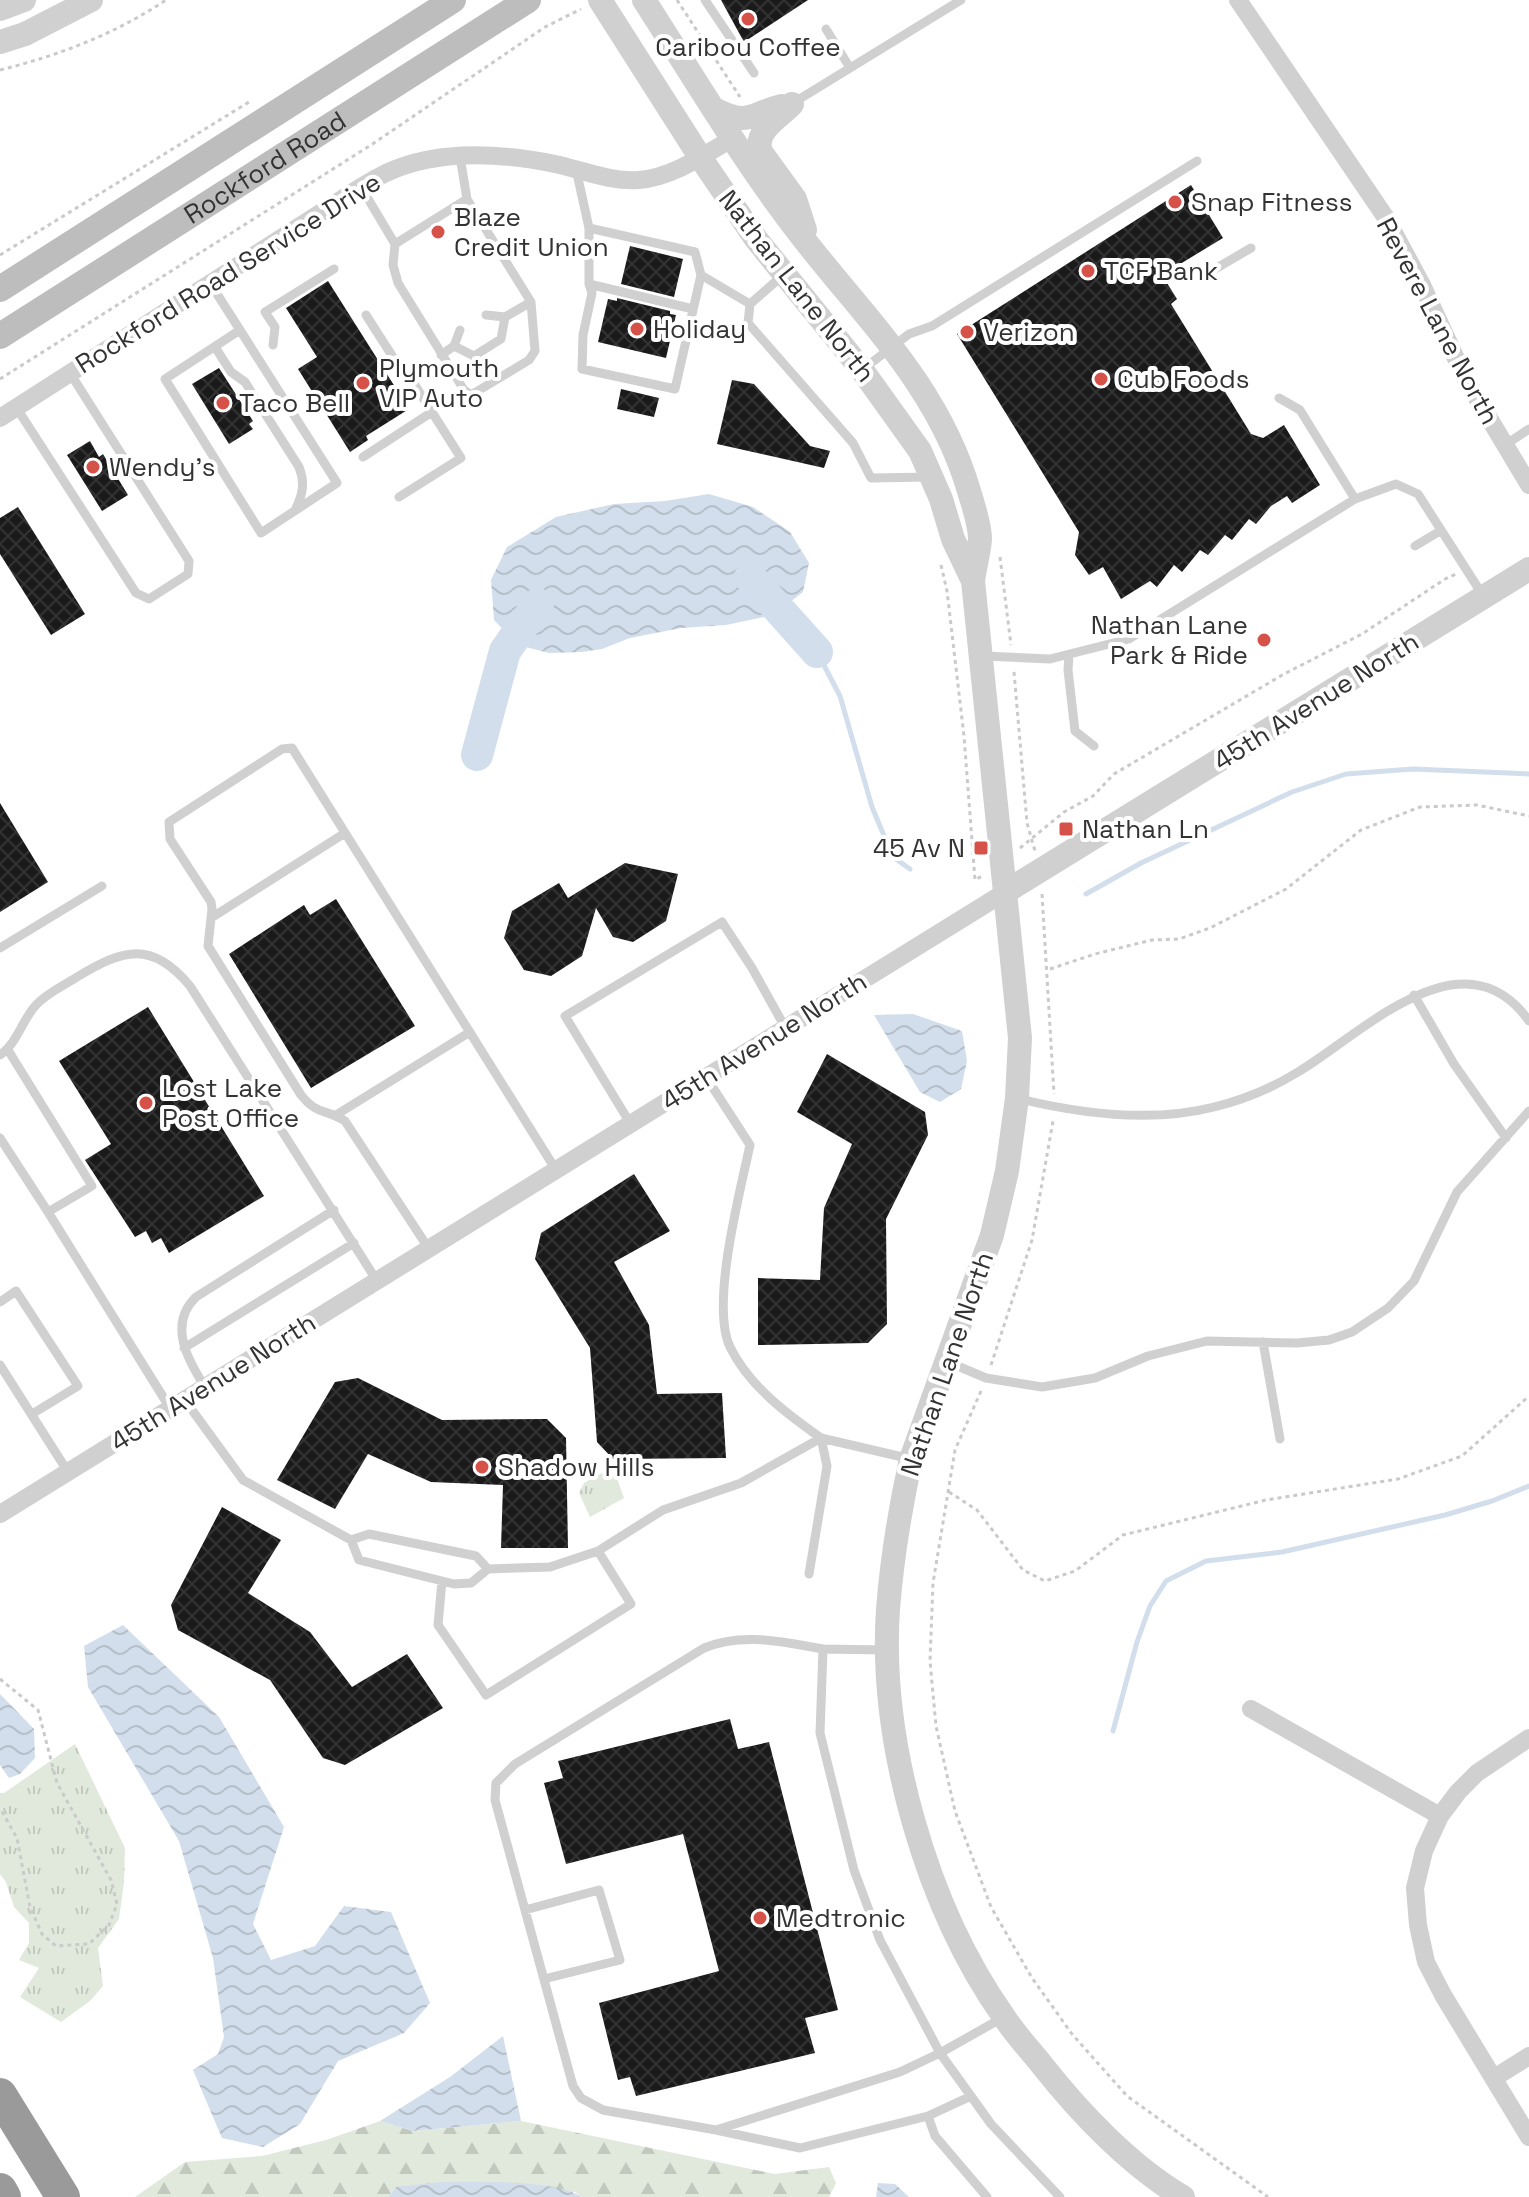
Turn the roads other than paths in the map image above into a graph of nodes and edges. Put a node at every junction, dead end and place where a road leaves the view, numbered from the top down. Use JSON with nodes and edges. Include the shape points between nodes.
{"nodes":[{"id":1,"x":24,"y":0,"type":"edge"},
{"id":2,"x":91,"y":0,"type":"edge"},
{"id":3,"x":453,"y":0,"type":"edge"},
{"id":4,"x":528,"y":0,"type":"edge"},
{"id":5,"x":644,"y":0,"type":"edge"},
{"id":6,"x":705,"y":0,"type":"edge"},
{"id":7,"x":714,"y":0,"type":"edge"},
{"id":8,"x":961,"y":0,"type":"edge"},
{"id":9,"x":1238,"y":0,"type":"edge"},
{"id":10,"x":593,"y":3,"type":"edge"},
{"id":11,"x":0,"y":9,"type":"edge"},
{"id":12,"x":715,"y":15,"type":"junction"},
{"id":13,"x":826,"y":29,"type":"dead end"},
{"id":14,"x":0,"y":42,"type":"edge"},
{"id":15,"x":850,"y":68,"type":"junction"},
{"id":16,"x":754,"y":73,"type":"dead end"},
{"id":17,"x":792,"y":104,"type":"junction"},
{"id":18,"x":714,"y":109,"type":"junction"},
{"id":19,"x":733,"y":138,"type":"junction"},
{"id":20,"x":460,"y":157,"type":"junction"},
{"id":21,"x":700,"y":157,"type":"junction"},
{"id":22,"x":1197,"y":161,"type":"dead end"},
{"id":23,"x":576,"y":169,"type":"junction"},
{"id":24,"x":361,"y":187,"type":"junction"},
{"id":25,"x":467,"y":199,"type":"junction"},
{"id":26,"x":589,"y":228,"type":"junction"},
{"id":27,"x":395,"y":244,"type":"junction"},
{"id":28,"x":1251,"y":248,"type":"dead end"},
{"id":29,"x":812,"y":250,"type":"junction"},
{"id":30,"x":334,"y":269,"type":"dead end"},
{"id":31,"x":701,"y":275,"type":"junction"},
{"id":32,"x":784,"y":275,"type":"junction"},
{"id":33,"x":1203,"y":276,"type":"dead end"},
{"id":34,"x":210,"y":283,"type":"junction"},
{"id":35,"x":589,"y":284,"type":"junction"},
{"id":36,"x":0,"y":289,"type":"edge"},
{"id":37,"x":531,"y":302,"type":"junction"},
{"id":38,"x":750,"y":304,"type":"junction"},
{"id":39,"x":693,"y":309,"type":"junction"},
{"id":40,"x":366,"y":315,"type":"dead end"},
{"id":41,"x":505,"y":317,"type":"junction"},
{"id":42,"x":488,"y":320,"type":"dead end"},
{"id":43,"x":240,"y":330,"type":"junction"},
{"id":44,"x":463,"y":335,"type":"dead end"},
{"id":45,"x":0,"y":336,"type":"edge"},
{"id":46,"x":273,"y":345,"type":"dead end"},
{"id":47,"x":454,"y":346,"type":"junction"},
{"id":48,"x":893,"y":346,"type":"junction"},
{"id":49,"x":215,"y":347,"type":"junction"},
{"id":50,"x":441,"y":355,"type":"junction"},
{"id":51,"x":862,"y":370,"type":"junction"},
{"id":52,"x":70,"y":373,"type":"junction"},
{"id":53,"x":1279,"y":398,"type":"dead end"},
{"id":54,"x":8,"y":412,"type":"edge"},
{"id":55,"x":432,"y":412,"type":"junction"},
{"id":56,"x":1529,"y":429,"type":"edge"},
{"id":57,"x":1504,"y":446,"type":"junction"},
{"id":58,"x":363,"y":457,"type":"dead end"},
{"id":59,"x":931,"y":477,"type":"junction"},
{"id":60,"x":1529,"y":485,"type":"edge"},
{"id":61,"x":399,"y":497,"type":"dead end"},
{"id":62,"x":1355,"y":499,"type":"junction"},
{"id":63,"x":295,"y":511,"type":"junction"},
{"id":64,"x":1440,"y":531,"type":"junction"},
{"id":65,"x":1415,"y":546,"type":"dead end"},
{"id":66,"x":1529,"y":569,"type":"edge"},
{"id":67,"x":973,"y":581,"type":"junction"},
{"id":68,"x":1484,"y":597,"type":"junction"},
{"id":69,"x":1069,"y":655,"type":"junction"},
{"id":70,"x":982,"y":656,"type":"junction"},
{"id":71,"x":1094,"y":746,"type":"dead end"},
{"id":72,"x":345,"y":833,"type":"junction"},
{"id":73,"x":102,"y":886,"type":"dead end"},
{"id":74,"x":1007,"y":891,"type":"junction"},
{"id":75,"x":211,"y":918,"type":"junction"},
{"id":76,"x":0,"y":948,"type":"edge"},
{"id":77,"x":1414,"y":995,"type":"junction"},
{"id":78,"x":1529,"y":1021,"type":"edge"},
{"id":79,"x":786,"y":1029,"type":"junction"},
{"id":80,"x":470,"y":1032,"type":"junction"},
{"id":81,"x":4,"y":1053,"type":"edge"},
{"id":82,"x":706,"y":1077,"type":"junction"},
{"id":83,"x":1017,"y":1098,"type":"junction"},
{"id":84,"x":1529,"y":1111,"type":"edge"},
{"id":85,"x":336,"y":1115,"type":"junction"},
{"id":86,"x":630,"y":1123,"type":"junction"},
{"id":87,"x":0,"y":1138,"type":"edge"},
{"id":88,"x":1506,"y":1138,"type":"junction"},
{"id":89,"x":556,"y":1170,"type":"junction"},
{"id":90,"x":334,"y":1210,"type":"junction"},
{"id":91,"x":48,"y":1212,"type":"junction"},
{"id":92,"x":354,"y":1243,"type":"junction"},
{"id":93,"x":429,"y":1249,"type":"junction"},
{"id":94,"x":377,"y":1281,"type":"junction"},
{"id":95,"x":0,"y":1302,"type":"edge"},
{"id":96,"x":1263,"y":1342,"type":"junction"},
{"id":97,"x":184,"y":1348,"type":"junction"},
{"id":98,"x":946,"y":1360,"type":"junction"},
{"id":99,"x":0,"y":1365,"type":"edge"},
{"id":100,"x":205,"y":1387,"type":"junction"},
{"id":101,"x":177,"y":1404,"type":"junction"},
{"id":102,"x":32,"y":1414,"type":"junction"},
{"id":103,"x":821,"y":1438,"type":"junction"},
{"id":104,"x":1280,"y":1439,"type":"dead end"},
{"id":105,"x":911,"y":1459,"type":"junction"},
{"id":106,"x":68,"y":1472,"type":"junction"},
{"id":107,"x":0,"y":1514,"type":"edge"},
{"id":108,"x":351,"y":1540,"type":"junction"},
{"id":109,"x":598,"y":1551,"type":"junction"},
{"id":110,"x":488,"y":1569,"type":"junction"},
{"id":111,"x":809,"y":1574,"type":"dead end"},
{"id":112,"x":442,"y":1581,"type":"junction"},
{"id":113,"x":823,"y":1649,"type":"junction"},
{"id":114,"x":888,"y":1650,"type":"junction"},
{"id":115,"x":1251,"y":1709,"type":"dead end"},
{"id":116,"x":1529,"y":1738,"type":"edge"},
{"id":117,"x":1440,"y":1816,"type":"junction"},
{"id":118,"x":525,"y":1910,"type":"junction"},
{"id":119,"x":544,"y":1979,"type":"junction"},
{"id":120,"x":1004,"y":2017,"type":"junction"},
{"id":121,"x":940,"y":2053,"type":"junction"},
{"id":122,"x":1529,"y":2056,"type":"edge"},
{"id":123,"x":1494,"y":2078,"type":"junction"},
{"id":124,"x":0,"y":2095,"type":"edge"},
{"id":125,"x":969,"y":2097,"type":"junction"},
{"id":126,"x":928,"y":2116,"type":"junction"},
{"id":127,"x":716,"y":2130,"type":"junction"},
{"id":128,"x":1529,"y":2137,"type":"edge"},
{"id":129,"x":0,"y":2190,"type":"edge"},
{"id":130,"x":4,"y":2197,"type":"edge"},
{"id":131,"x":63,"y":2197,"type":"edge"},
{"id":132,"x":987,"y":2197,"type":"edge"},
{"id":133,"x":1060,"y":2197,"type":"edge"},
{"id":134,"x":1183,"y":2197,"type":"edge"}],
"edges":[{"from":1,"to":11,"type":"street"},
{"from":2,"to":14,"type":"street"},
{"from":3,"to":36,"type":"main road","name":"Rockford Road"},
{"from":4,"to":45,"type":"main road","name":"Rockford Road"},
{"from":5,"to":18,"type":"street","name":"Nathan Lane North"},
{"from":6,"to":12,"type":"lane"},
{"from":7,"to":12,"type":"lane"},
{"from":8,"to":15,"type":"lane"},
{"from":9,"to":57,"type":"street","name":"Revere Lane North","via":[[1386,218]]},
{"from":10,"to":21,"type":"street","name":"Nathan Lane North"},
{"from":12,"to":16,"type":"lane"},
{"from":13,"to":15,"type":"lane"},
{"from":15,"to":17,"type":"lane"},
{"from":17,"to":18,"type":"street","via":[[753,118],[732,118]]},
{"from":17,"to":29,"type":"street","via":[[762,131],[758,144],[795,199]]},
{"from":18,"to":19,"type":"street","name":"Nathan Lane North"},
{"from":19,"to":21,"type":"street","name":"Rockford Road Service Drive"},
{"from":19,"to":29,"type":"street","name":"Nathan Lane North"},
{"from":20,"to":23,"type":"street","name":"Rockford Road Service Drive","via":[[496,156]]},
{"from":20,"to":24,"type":"street","name":"Rockford Road Service Drive","via":[[414,164]]},
{"from":20,"to":25,"type":"lane"},
{"from":21,"to":23,"type":"street","name":"Rockford Road Service Drive","via":[[641,180],[622,181]]},
{"from":21,"to":32,"type":"street","name":"Nathan Lane North"},
{"from":22,"to":48,"type":"lane"},
{"from":23,"to":26,"type":"lane"},
{"from":24,"to":27,"type":"lane"},
{"from":24,"to":34,"type":"street","name":"Rockford Road Service Drive"},
{"from":25,"to":27,"type":"lane"},
{"from":25,"to":37,"type":"lane"},
{"from":26,"to":31,"type":"lane","via":[[695,252]]},
{"from":26,"to":35,"type":"lane"},
{"from":27,"to":50,"type":"lane","via":[[398,283]]},
{"from":28,"to":33,"type":"lane"},
{"from":29,"to":48,"type":"street","name":"Nathan Lane North"},
{"from":30,"to":46,"type":"lane","via":[[265,312],[275,327]]},
{"from":31,"to":38,"type":"lane"},
{"from":31,"to":39,"type":"lane"},
{"from":32,"to":38,"type":"lane"},
{"from":32,"to":51,"type":"street","name":"Nathan Lane North"},
{"from":34,"to":43,"type":"lane"},
{"from":34,"to":52,"type":"street","name":"Rockford Road Service Drive"},
{"from":35,"to":39,"type":"lane"},
{"from":35,"to":39,"type":"lane","via":[[582,369],[675,389]]},
{"from":37,"to":41,"type":"lane"},
{"from":37,"to":50,"type":"lane","via":[[535,351],[529,360],[471,395]]},
{"from":38,"to":59,"type":"lane","via":[[748,323],[853,443],[871,478]]},
{"from":40,"to":55,"type":"lane"},
{"from":41,"to":42,"type":"lane"},
{"from":41,"to":47,"type":"lane","via":[[501,339],[474,356]]},
{"from":43,"to":49,"type":"lane"},
{"from":43,"to":63,"type":"lane","via":[[337,483]]},
{"from":44,"to":47,"type":"lane"},
{"from":47,"to":50,"type":"lane"},
{"from":48,"to":51,"type":"lane"},
{"from":48,"to":67,"type":"street","name":"Nathan Lane North","via":[[945,427],[963,469],[980,537]]},
{"from":49,"to":63,"type":"lane","via":[[231,372],[245,382],[299,467],[303,490]]},
{"from":49,"to":63,"type":"lane","via":[[165,379],[261,533]]},
{"from":51,"to":59,"type":"street","name":"Nathan Lane North","via":[[920,451]]},
{"from":52,"to":54,"type":"street","name":"Rockford Road Service Drive"},
{"from":52,"to":54,"type":"lane","via":[[189,561],[188,574],[149,599],[136,593]]},
{"from":53,"to":62,"type":"lane","via":[[1300,410]]},
{"from":55,"to":58,"type":"lane"},
{"from":55,"to":61,"type":"lane","via":[[461,458]]},
{"from":56,"to":57,"type":"lane"},
{"from":57,"to":60,"type":"street","name":"Revere Lane North"},
{"from":59,"to":67,"type":"street","name":"Nathan Lane North"},
{"from":62,"to":64,"type":"lane","via":[[1396,484],[1418,494]]},
{"from":62,"to":69,"type":"lane","via":[[1129,639]]},
{"from":64,"to":65,"type":"lane"},
{"from":64,"to":68,"type":"lane"},
{"from":66,"to":68,"type":"street","name":"45th Avenue North"},
{"from":67,"to":70,"type":"street","name":"Nathan Lane North"},
{"from":68,"to":74,"type":"street","name":"45th Avenue North"},
{"from":69,"to":70,"type":"lane"},
{"from":69,"to":71,"type":"lane","via":[[1075,731]]},
{"from":70,"to":74,"type":"street","name":"Nathan Lane North"},
{"from":72,"to":75,"type":"lane"},
{"from":72,"to":75,"type":"lane","via":[[292,748],[282,749],[169,822],[170,839],[211,902]]},
{"from":72,"to":80,"type":"lane"},
{"from":73,"to":76,"type":"lane"},
{"from":74,"to":79,"type":"street","name":"45th Avenue North"},
{"from":74,"to":83,"type":"street","name":"Nathan Lane North","via":[[1020,1038]]},
{"from":75,"to":85,"type":"lane","via":[[208,946],[293,1082],[314,1109]]},
{"from":77,"to":78,"type":"lane","via":[[1459,981],[1485,986],[1507,998]]},
{"from":77,"to":83,"type":"lane","via":[[1296,1073],[1212,1108],[1158,1117]]},
{"from":77,"to":88,"type":"lane"},
{"from":79,"to":82,"type":"street","name":"45th Avenue North"},
{"from":79,"to":86,"type":"lane","via":[[722,922],[565,1016]]},
{"from":80,"to":85,"type":"lane"},
{"from":80,"to":89,"type":"lane"},
{"from":81,"to":90,"type":"lane","via":[[42,999],[106,959],[136,953],[159,959],[175,967],[190,986]]},
{"from":81,"to":91,"type":"lane","via":[[92,1186]]},
{"from":82,"to":86,"type":"street","name":"45th Avenue North"},
{"from":82,"to":103,"type":"lane","via":[[750,1145],[722,1310],[729,1346],[785,1412]]},
{"from":83,"to":98,"type":"street","name":"Nathan Lane North","via":[[992,1235]]},
{"from":84,"to":88,"type":"lane"},
{"from":85,"to":93,"type":"lane"},
{"from":86,"to":89,"type":"street","name":"45th Avenue North"},
{"from":87,"to":91,"type":"lane"},
{"from":88,"to":96,"type":"lane","via":[[1457,1192],[1414,1281],[1388,1308],[1329,1340]]},
{"from":89,"to":93,"type":"street","name":"45th Avenue North"},
{"from":90,"to":92,"type":"lane"},
{"from":90,"to":97,"type":"lane","via":[[196,1297],[183,1318]]},
{"from":91,"to":101,"type":"lane"},
{"from":92,"to":94,"type":"lane"},
{"from":92,"to":97,"type":"lane"},
{"from":93,"to":94,"type":"street","name":"45th Avenue North"},
{"from":94,"to":100,"type":"street","name":"45th Avenue North"},
{"from":95,"to":102,"type":"lane","via":[[16,1291],[78,1386]]},
{"from":96,"to":98,"type":"lane","via":[[1207,1341],[1148,1356],[1095,1378],[1042,1387],[986,1378]]},
{"from":96,"to":104,"type":"lane"},
{"from":97,"to":100,"type":"lane"},
{"from":98,"to":105,"type":"street","name":"Nathan Lane North"},
{"from":99,"to":102,"type":"lane"},
{"from":100,"to":101,"type":"street","name":"45th Avenue North"},
{"from":101,"to":106,"type":"street","name":"45th Avenue North"},
{"from":101,"to":108,"type":"lane","via":[[243,1480]]},
{"from":102,"to":106,"type":"lane"},
{"from":103,"to":105,"type":"lane"},
{"from":103,"to":109,"type":"lane","via":[[741,1483],[663,1510]]},
{"from":103,"to":111,"type":"lane","via":[[827,1466]]},
{"from":105,"to":114,"type":"street","name":"Nathan Lane North","via":[[896,1540]]},
{"from":106,"to":107,"type":"street","name":"45th Avenue North"},
{"from":108,"to":110,"type":"lane","via":[[369,1534],[476,1556]]},
{"from":108,"to":112,"type":"lane","via":[[359,1560]]},
{"from":109,"to":110,"type":"lane","via":[[550,1567]]},
{"from":109,"to":112,"type":"lane","via":[[631,1604],[486,1695],[438,1625]]},
{"from":110,"to":112,"type":"lane","via":[[471,1583]]},
{"from":113,"to":114,"type":"lane"},
{"from":113,"to":118,"type":"lane","via":[[724,1639],[515,1764],[496,1783],[495,1800]]},
{"from":113,"to":121,"type":"lane","via":[[820,1733],[854,1870],[880,1940]]},
{"from":114,"to":120,"type":"street","name":"Nathan Lane North","via":[[899,1764],[917,1837],[942,1904]]},
{"from":115,"to":117,"type":"street"},
{"from":116,"to":117,"type":"street","via":[[1477,1773]]},
{"from":117,"to":123,"type":"street","via":[[1415,1888],[1418,1925],[1426,1962]]},
{"from":118,"to":119,"type":"lane"},
{"from":118,"to":119,"type":"lane","via":[[599,1890],[620,1960]]},
{"from":119,"to":127,"type":"lane","via":[[573,2086],[581,2098],[603,2110]]},
{"from":120,"to":121,"type":"lane"},
{"from":120,"to":134,"type":"street","name":"Nathan Lane North","via":[[1061,2089],[1113,2142]]},
{"from":121,"to":125,"type":"lane"},
{"from":121,"to":127,"type":"lane","via":[[900,2072]]},
{"from":122,"to":123,"type":"street"},
{"from":123,"to":128,"type":"street"},
{"from":124,"to":131,"type":"highway"},
{"from":125,"to":126,"type":"lane"},
{"from":125,"to":133,"type":"lane"},
{"from":126,"to":127,"type":"lane","via":[[800,2148]]},
{"from":126,"to":132,"type":"lane","via":[[935,2136]]},
{"from":129,"to":130,"type":"highway"}]}
